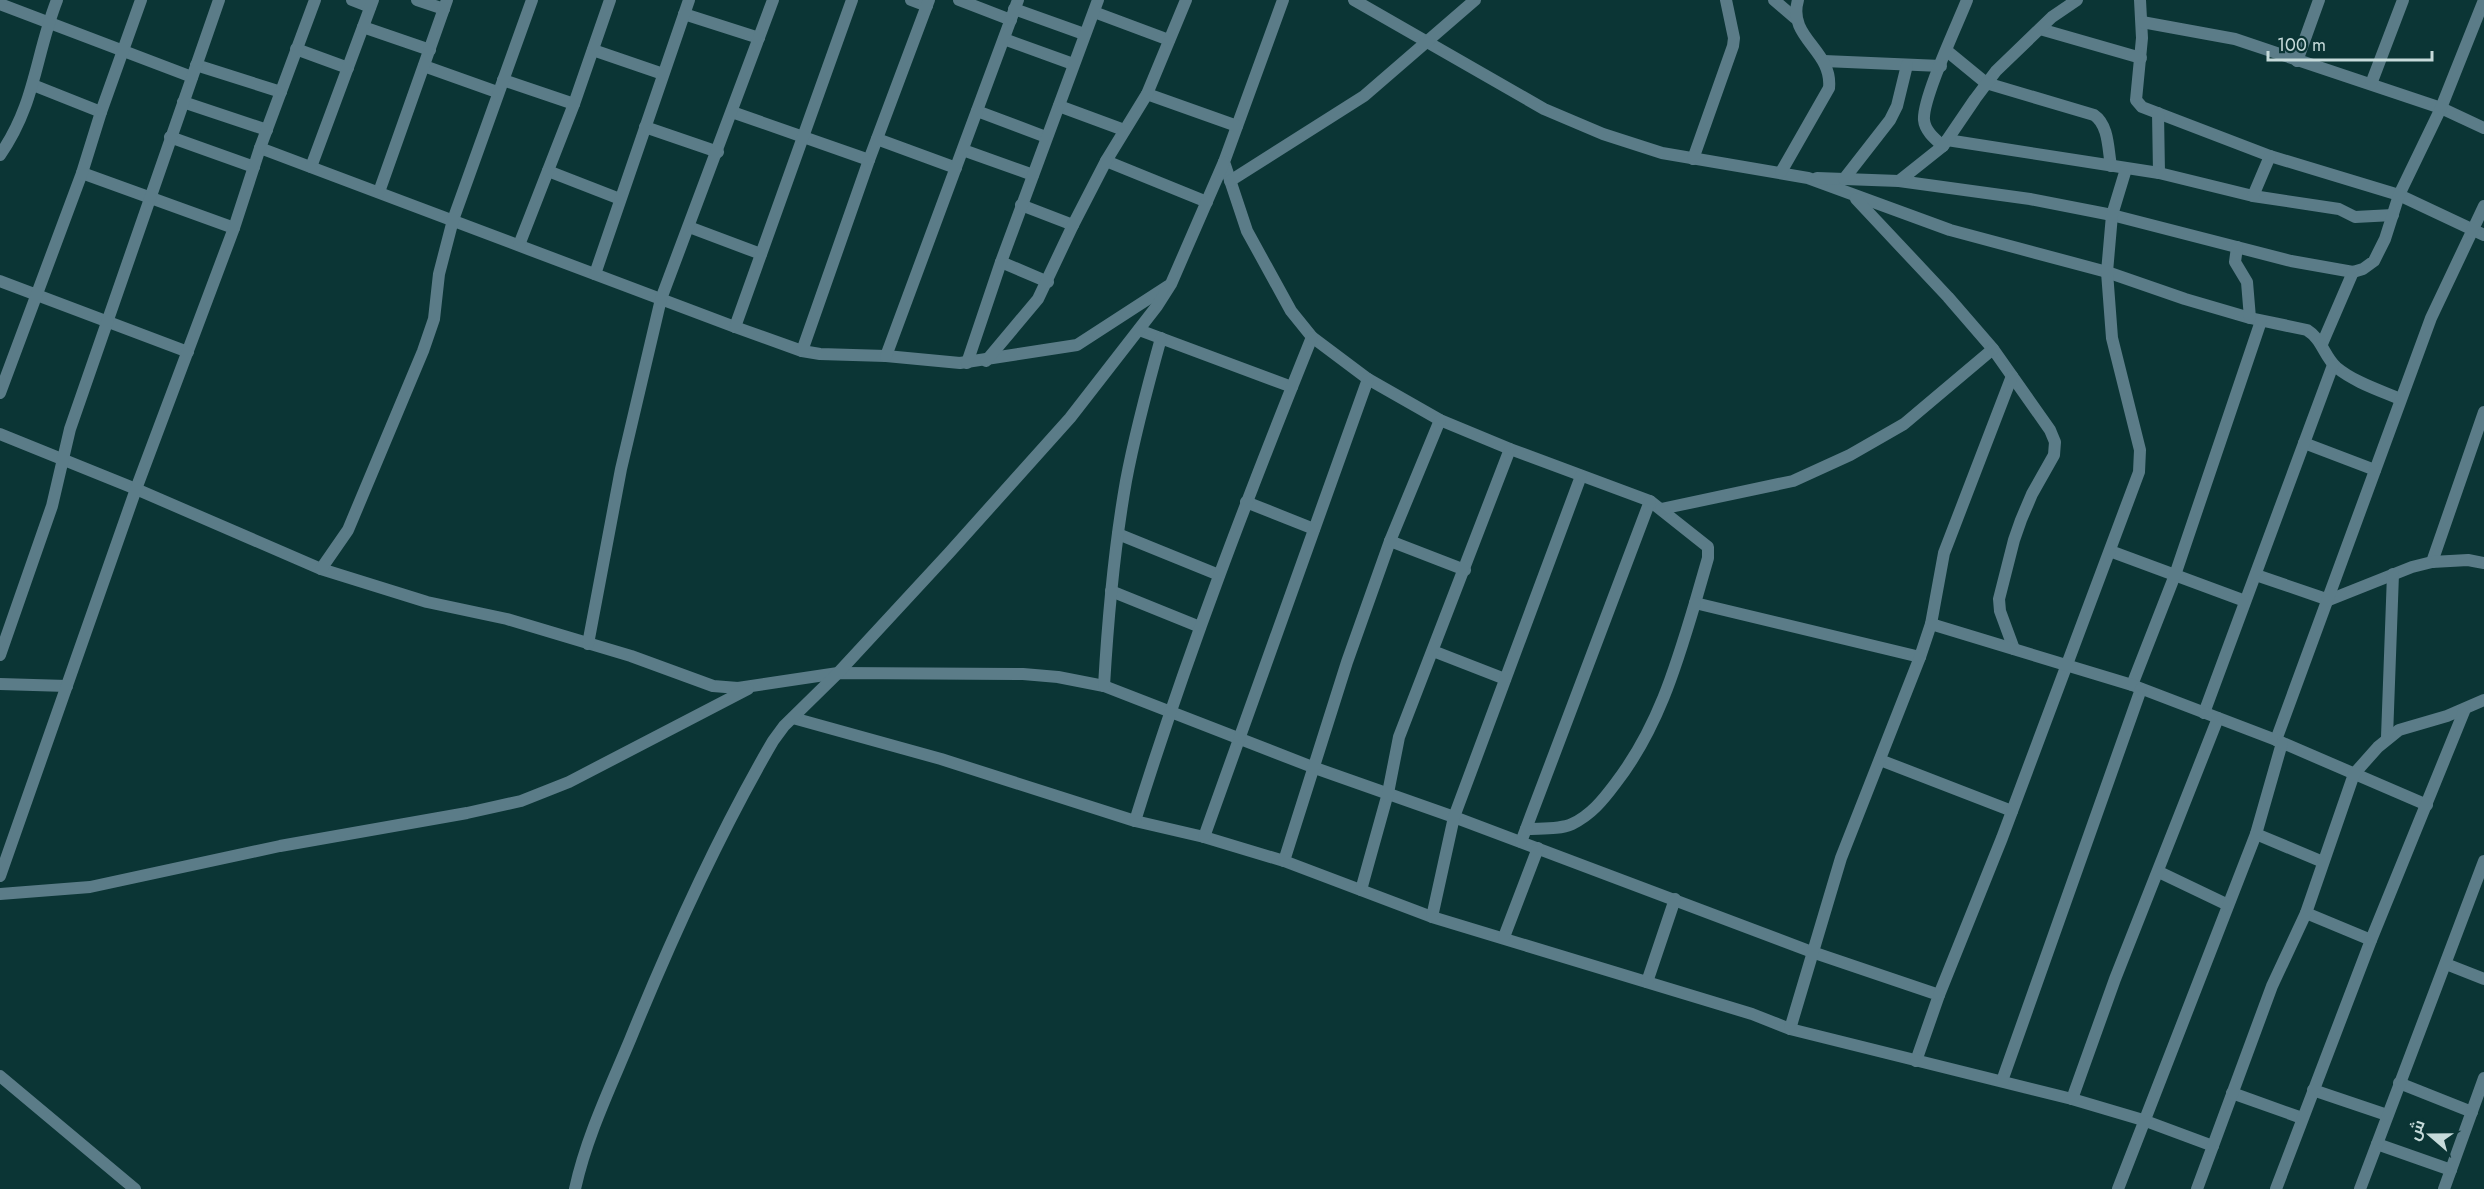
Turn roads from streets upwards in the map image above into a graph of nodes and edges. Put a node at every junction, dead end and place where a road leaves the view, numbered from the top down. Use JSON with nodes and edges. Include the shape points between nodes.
{"nodes":[{"id":1,"x":57,"y":0,"type":"edge"},
{"id":2,"x":141,"y":0,"type":"edge"},
{"id":3,"x":219,"y":0,"type":"edge"},
{"id":4,"x":315,"y":0,"type":"edge"},
{"id":5,"x":352,"y":0,"type":"edge"},
{"id":6,"x":417,"y":0,"type":"edge"},
{"id":7,"x":532,"y":0,"type":"edge"},
{"id":8,"x":610,"y":0,"type":"edge"},
{"id":9,"x":689,"y":0,"type":"edge"},
{"id":10,"x":772,"y":0,"type":"edge"},
{"id":11,"x":852,"y":0,"type":"edge"},
{"id":12,"x":911,"y":0,"type":"edge"},
{"id":13,"x":959,"y":0,"type":"edge"},
{"id":14,"x":1186,"y":0,"type":"edge"},
{"id":15,"x":1283,"y":0,"type":"edge"},
{"id":16,"x":1354,"y":0,"type":"edge"},
{"id":17,"x":1475,"y":0,"type":"edge"},
{"id":18,"x":1726,"y":0,"type":"edge"},
{"id":19,"x":1774,"y":0,"type":"edge"},
{"id":20,"x":1798,"y":0,"type":"edge"},
{"id":21,"x":1967,"y":0,"type":"edge"},
{"id":22,"x":2077,"y":0,"type":"edge"},
{"id":23,"x":2140,"y":0,"type":"edge"},
{"id":24,"x":2319,"y":0,"type":"edge"},
{"id":25,"x":2403,"y":0,"type":"edge"},
{"id":26,"x":2484,"y":0,"type":"edge"},
{"id":27,"x":372,"y":3,"type":"edge"},
{"id":28,"x":928,"y":3,"type":"edge"},
{"id":29,"x":0,"y":4,"type":"edge"},
{"id":30,"x":445,"y":4,"type":"edge"},
{"id":31,"x":1096,"y":6,"type":"edge"},
{"id":32,"x":1014,"y":10,"type":"edge"},
{"id":33,"x":684,"y":14,"type":"junction"},
{"id":34,"x":1795,"y":18,"type":"junction"},
{"id":35,"x":48,"y":22,"type":"junction"},
{"id":36,"x":2142,"y":22,"type":"junction"},
{"id":37,"x":363,"y":27,"type":"junction"},
{"id":38,"x":2040,"y":29,"type":"junction"},
{"id":39,"x":1084,"y":34,"type":"junction"},
{"id":40,"x":759,"y":38,"type":"junction"},
{"id":41,"x":1005,"y":39,"type":"junction"},
{"id":42,"x":1169,"y":40,"type":"junction"},
{"id":43,"x":1427,"y":42,"type":"junction"},
{"id":44,"x":122,"y":50,"type":"junction"},
{"id":45,"x":296,"y":50,"type":"junction"},
{"id":46,"x":430,"y":50,"type":"junction"},
{"id":47,"x":592,"y":50,"type":"junction"},
{"id":48,"x":1947,"y":51,"type":"junction"},
{"id":49,"x":2141,"y":58,"type":"junction"},
{"id":50,"x":1824,"y":61,"type":"junction"},
{"id":51,"x":2297,"y":62,"type":"junction"},
{"id":52,"x":1073,"y":64,"type":"junction"},
{"id":53,"x":1907,"y":64,"type":"junction"},
{"id":54,"x":424,"y":66,"type":"junction"},
{"id":55,"x":1941,"y":66,"type":"junction"},
{"id":56,"x":348,"y":68,"type":"junction"},
{"id":57,"x":194,"y":71,"type":"junction"},
{"id":58,"x":663,"y":74,"type":"junction"},
{"id":59,"x":503,"y":80,"type":"junction"},
{"id":60,"x":1986,"y":83,"type":"junction"},
{"id":61,"x":2371,"y":84,"type":"junction"},
{"id":62,"x":33,"y":85,"type":"junction"},
{"id":63,"x":280,"y":92,"type":"junction"},
{"id":64,"x":497,"y":92,"type":"junction"},
{"id":65,"x":1147,"y":94,"type":"junction"},
{"id":66,"x":183,"y":102,"type":"junction"},
{"id":67,"x":574,"y":104,"type":"junction"},
{"id":68,"x":1059,"y":106,"type":"junction"},
{"id":69,"x":2441,"y":108,"type":"junction"},
{"id":70,"x":977,"y":111,"type":"junction"},
{"id":71,"x":101,"y":112,"type":"junction"},
{"id":72,"x":732,"y":112,"type":"junction"},
{"id":73,"x":2158,"y":113,"type":"junction"},
{"id":74,"x":1237,"y":126,"type":"junction"},
{"id":75,"x":645,"y":127,"type":"junction"},
{"id":76,"x":2484,"y":128,"type":"edge"},
{"id":77,"x":267,"y":130,"type":"junction"},
{"id":78,"x":1124,"y":130,"type":"junction"},
{"id":79,"x":170,"y":137,"type":"junction"},
{"id":80,"x":1047,"y":137,"type":"junction"},
{"id":81,"x":804,"y":138,"type":"junction"},
{"id":82,"x":877,"y":139,"type":"junction"},
{"id":83,"x":1945,"y":143,"type":"junction"},
{"id":84,"x":260,"y":148,"type":"junction"},
{"id":85,"x":963,"y":150,"type":"junction"},
{"id":86,"x":1,"y":152,"type":"edge"},
{"id":87,"x":718,"y":152,"type":"junction"},
{"id":88,"x":2270,"y":156,"type":"junction"},
{"id":89,"x":1693,"y":159,"type":"junction"},
{"id":90,"x":869,"y":160,"type":"junction"},
{"id":91,"x":1106,"y":161,"type":"junction"},
{"id":92,"x":1224,"y":162,"type":"junction"},
{"id":93,"x":2111,"y":166,"type":"junction"},
{"id":94,"x":254,"y":167,"type":"junction"},
{"id":95,"x":311,"y":167,"type":"junction"},
{"id":96,"x":956,"y":168,"type":"junction"},
{"id":97,"x":2126,"y":169,"type":"junction"},
{"id":98,"x":548,"y":171,"type":"junction"},
{"id":99,"x":1781,"y":172,"type":"junction"},
{"id":100,"x":2159,"y":172,"type":"junction"},
{"id":101,"x":82,"y":173,"type":"junction"},
{"id":102,"x":1033,"y":174,"type":"junction"},
{"id":103,"x":1808,"y":178,"type":"junction"},
{"id":104,"x":1844,"y":179,"type":"junction"},
{"id":105,"x":1230,"y":181,"type":"junction"},
{"id":106,"x":1899,"y":182,"type":"junction"},
{"id":107,"x":379,"y":192,"type":"junction"},
{"id":108,"x":2398,"y":195,"type":"junction"},
{"id":109,"x":1854,"y":196,"type":"junction"},
{"id":110,"x":2253,"y":196,"type":"junction"},
{"id":111,"x":150,"y":198,"type":"junction"},
{"id":112,"x":620,"y":199,"type":"junction"},
{"id":113,"x":1207,"y":202,"type":"junction"},
{"id":114,"x":1022,"y":205,"type":"junction"},
{"id":115,"x":2484,"y":206,"type":"edge"},
{"id":116,"x":2112,"y":215,"type":"junction"},
{"id":117,"x":2393,"y":215,"type":"junction"},
{"id":118,"x":453,"y":220,"type":"junction"},
{"id":119,"x":1073,"y":225,"type":"junction"},
{"id":120,"x":689,"y":227,"type":"junction"},
{"id":121,"x":234,"y":228,"type":"junction"},
{"id":122,"x":2478,"y":232,"type":"edge"},
{"id":123,"x":519,"y":245,"type":"junction"},
{"id":124,"x":2237,"y":247,"type":"junction"},
{"id":125,"x":761,"y":254,"type":"junction"},
{"id":126,"x":1000,"y":262,"type":"junction"},
{"id":127,"x":2107,"y":272,"type":"junction"},
{"id":128,"x":2353,"y":272,"type":"junction"},
{"id":129,"x":594,"y":274,"type":"junction"},
{"id":130,"x":0,"y":281,"type":"edge"},
{"id":131,"x":1048,"y":282,"type":"junction"},
{"id":132,"x":1171,"y":284,"type":"junction"},
{"id":133,"x":36,"y":295,"type":"junction"},
{"id":134,"x":661,"y":299,"type":"junction"},
{"id":135,"x":2256,"y":320,"type":"junction"},
{"id":136,"x":107,"y":322,"type":"junction"},
{"id":137,"x":735,"y":327,"type":"junction"},
{"id":138,"x":1139,"y":330,"type":"junction"},
{"id":139,"x":1312,"y":337,"type":"junction"},
{"id":140,"x":1161,"y":338,"type":"junction"},
{"id":141,"x":2322,"y":344,"type":"junction"},
{"id":142,"x":1993,"y":349,"type":"junction"},
{"id":143,"x":802,"y":351,"type":"junction"},
{"id":144,"x":188,"y":352,"type":"junction"},
{"id":145,"x":886,"y":356,"type":"junction"},
{"id":146,"x":986,"y":360,"type":"junction"},
{"id":147,"x":967,"y":363,"type":"junction"},
{"id":148,"x":2333,"y":365,"type":"junction"},
{"id":149,"x":2012,"y":376,"type":"junction"},
{"id":150,"x":1368,"y":379,"type":"junction"},
{"id":151,"x":1292,"y":387,"type":"junction"},
{"id":152,"x":0,"y":393,"type":"edge"},
{"id":153,"x":2400,"y":399,"type":"junction"},
{"id":154,"x":2484,"y":412,"type":"edge"},
{"id":155,"x":1440,"y":420,"type":"junction"},
{"id":156,"x":0,"y":434,"type":"edge"},
{"id":157,"x":2304,"y":443,"type":"junction"},
{"id":158,"x":1510,"y":450,"type":"junction"},
{"id":159,"x":63,"y":459,"type":"junction"},
{"id":160,"x":2375,"y":470,"type":"junction"},
{"id":161,"x":1581,"y":476,"type":"junction"},
{"id":162,"x":136,"y":489,"type":"junction"},
{"id":163,"x":1650,"y":501,"type":"junction"},
{"id":164,"x":1246,"y":502,"type":"junction"},
{"id":165,"x":1661,"y":509,"type":"junction"},
{"id":166,"x":1314,"y":529,"type":"junction"},
{"id":167,"x":1118,"y":534,"type":"junction"},
{"id":168,"x":1390,"y":541,"type":"junction"},
{"id":169,"x":2110,"y":551,"type":"junction"},
{"id":170,"x":2432,"y":562,"type":"junction"},
{"id":171,"x":2484,"y":563,"type":"edge"},
{"id":172,"x":321,"y":568,"type":"junction"},
{"id":173,"x":1465,"y":570,"type":"junction"},
{"id":174,"x":1219,"y":574,"type":"junction"},
{"id":175,"x":2393,"y":574,"type":"junction"},
{"id":176,"x":2175,"y":575,"type":"junction"},
{"id":177,"x":2256,"y":575,"type":"junction"},
{"id":178,"x":1111,"y":591,"type":"junction"},
{"id":179,"x":2329,"y":600,"type":"junction"},
{"id":180,"x":2245,"y":601,"type":"junction"},
{"id":181,"x":1695,"y":603,"type":"junction"},
{"id":182,"x":1931,"y":624,"type":"junction"},
{"id":183,"x":1200,"y":627,"type":"junction"},
{"id":184,"x":588,"y":644,"type":"junction"},
{"id":185,"x":2014,"y":649,"type":"junction"},
{"id":186,"x":1433,"y":651,"type":"junction"},
{"id":187,"x":0,"y":655,"type":"edge"},
{"id":188,"x":1920,"y":657,"type":"junction"},
{"id":189,"x":2067,"y":664,"type":"junction"},
{"id":190,"x":838,"y":673,"type":"junction"},
{"id":191,"x":1505,"y":679,"type":"junction"},
{"id":192,"x":0,"y":684,"type":"edge"},
{"id":193,"x":757,"y":685,"type":"junction"},
{"id":194,"x":67,"y":686,"type":"junction"},
{"id":195,"x":1104,"y":686,"type":"junction"},
{"id":196,"x":2137,"y":687,"type":"junction"},
{"id":197,"x":2484,"y":700,"type":"edge"},
{"id":198,"x":2465,"y":709,"type":"junction"},
{"id":199,"x":1169,"y":711,"type":"junction"},
{"id":200,"x":2204,"y":713,"type":"junction"},
{"id":201,"x":793,"y":718,"type":"junction"},
{"id":202,"x":2218,"y":718,"type":"junction"},
{"id":203,"x":1240,"y":737,"type":"junction"},
{"id":204,"x":2387,"y":737,"type":"junction"},
{"id":205,"x":2278,"y":742,"type":"junction"},
{"id":206,"x":1880,"y":760,"type":"junction"},
{"id":207,"x":1315,"y":768,"type":"junction"},
{"id":208,"x":2354,"y":774,"type":"junction"},
{"id":209,"x":1388,"y":793,"type":"junction"},
{"id":210,"x":2427,"y":805,"type":"junction"},
{"id":211,"x":2012,"y":811,"type":"junction"},
{"id":212,"x":1454,"y":817,"type":"junction"},
{"id":213,"x":1135,"y":821,"type":"junction"},
{"id":214,"x":1526,"y":829,"type":"junction"},
{"id":215,"x":2256,"y":834,"type":"junction"},
{"id":216,"x":1204,"y":837,"type":"junction"},
{"id":217,"x":1521,"y":842,"type":"junction"},
{"id":218,"x":1538,"y":848,"type":"junction"},
{"id":219,"x":1284,"y":861,"type":"junction"},
{"id":220,"x":2484,"y":861,"type":"edge"},
{"id":221,"x":2323,"y":862,"type":"junction"},
{"id":222,"x":2159,"y":872,"type":"junction"},
{"id":223,"x":0,"y":876,"type":"edge"},
{"id":224,"x":1361,"y":890,"type":"junction"},
{"id":225,"x":0,"y":894,"type":"edge"},
{"id":226,"x":1675,"y":899,"type":"junction"},
{"id":227,"x":2228,"y":905,"type":"junction"},
{"id":228,"x":2306,"y":913,"type":"junction"},
{"id":229,"x":1432,"y":917,"type":"junction"},
{"id":230,"x":1503,"y":937,"type":"junction"},
{"id":231,"x":2371,"y":940,"type":"junction"},
{"id":232,"x":1812,"y":952,"type":"junction"},
{"id":233,"x":2446,"y":964,"type":"junction"},
{"id":234,"x":2484,"y":979,"type":"edge"},
{"id":235,"x":1647,"y":982,"type":"junction"},
{"id":236,"x":1939,"y":995,"type":"junction"},
{"id":237,"x":1790,"y":1029,"type":"junction"},
{"id":238,"x":1916,"y":1061,"type":"junction"},
{"id":239,"x":0,"y":1076,"type":"edge"},
{"id":240,"x":2484,"y":1078,"type":"edge"},
{"id":241,"x":2002,"y":1081,"type":"junction"},
{"id":242,"x":2399,"y":1083,"type":"junction"},
{"id":243,"x":2313,"y":1090,"type":"junction"},
{"id":244,"x":2232,"y":1093,"type":"junction"},
{"id":245,"x":2072,"y":1099,"type":"junction"},
{"id":246,"x":2472,"y":1112,"type":"junction"},
{"id":247,"x":2387,"y":1115,"type":"junction"},
{"id":248,"x":2302,"y":1118,"type":"junction"},
{"id":249,"x":2143,"y":1120,"type":"junction"},
{"id":250,"x":2377,"y":1144,"type":"junction"},
{"id":251,"x":2213,"y":1146,"type":"junction"},
{"id":252,"x":2451,"y":1170,"type":"junction"},
{"id":253,"x":135,"y":1189,"type":"edge"},
{"id":254,"x":575,"y":1189,"type":"edge"},
{"id":255,"x":2118,"y":1189,"type":"edge"},
{"id":256,"x":2197,"y":1189,"type":"edge"},
{"id":257,"x":2276,"y":1189,"type":"edge"},
{"id":258,"x":2360,"y":1189,"type":"edge"},
{"id":259,"x":2444,"y":1189,"type":"edge"}],
"edges":[{"from":1,"to":35,"type":"street"},
{"from":2,"to":44,"type":"street"},
{"from":3,"to":57,"type":"street"},
{"from":4,"to":45,"type":"street"},
{"from":5,"to":27,"type":"street"},
{"from":6,"to":30,"type":"street"},
{"from":7,"to":59,"type":"street"},
{"from":8,"to":47,"type":"street"},
{"from":9,"to":33,"type":"street"},
{"from":10,"to":40,"type":"street"},
{"from":11,"to":81,"type":"street"},
{"from":12,"to":28,"type":"street"},
{"from":13,"to":32,"type":"street"},
{"from":14,"to":42,"type":"street"},
{"from":15,"to":74,"type":"street"},
{"from":16,"to":43,"type":"street"},
{"from":17,"to":43,"type":"street"},
{"from":18,"to":89,"type":"street","via":[[1733,46]]},
{"from":19,"to":34,"type":"street"},
{"from":20,"to":34,"type":"street"},
{"from":21,"to":48,"type":"street"},
{"from":22,"to":38,"type":"street"},
{"from":23,"to":36,"type":"street"},
{"from":24,"to":51,"type":"street"},
{"from":25,"to":61,"type":"street"},
{"from":26,"to":69,"type":"street"},
{"from":27,"to":37,"type":"street"},
{"from":28,"to":82,"type":"street"},
{"from":29,"to":35,"type":"street"},
{"from":30,"to":46,"type":"street"},
{"from":31,"to":39,"type":"street"},
{"from":31,"to":42,"type":"street"},
{"from":32,"to":39,"type":"street"},
{"from":32,"to":41,"type":"street"},
{"from":33,"to":40,"type":"street"},
{"from":33,"to":58,"type":"street"},
{"from":34,"to":50,"type":"street"},
{"from":35,"to":44,"type":"street"},
{"from":35,"to":62,"type":"street"},
{"from":36,"to":49,"type":"street"},
{"from":36,"to":51,"type":"street","via":[[2235,39]]},
{"from":37,"to":46,"type":"street"},
{"from":37,"to":56,"type":"street"},
{"from":38,"to":49,"type":"street"},
{"from":38,"to":60,"type":"street"},
{"from":39,"to":52,"type":"street"},
{"from":40,"to":72,"type":"street"},
{"from":41,"to":52,"type":"street"},
{"from":41,"to":70,"type":"street"},
{"from":42,"to":65,"type":"street"},
{"from":43,"to":89,"type":"street","via":[[1554,113],[1603,134]]},
{"from":43,"to":105,"type":"street","via":[[1364,96]]},
{"from":44,"to":57,"type":"street"},
{"from":44,"to":71,"type":"street"},
{"from":45,"to":56,"type":"street"},
{"from":45,"to":63,"type":"street"},
{"from":46,"to":54,"type":"street"},
{"from":47,"to":58,"type":"street"},
{"from":47,"to":67,"type":"street"},
{"from":48,"to":55,"type":"street"},
{"from":48,"to":60,"type":"street"},
{"from":49,"to":73,"type":"street","via":[[2136,100]]},
{"from":50,"to":53,"type":"street"},
{"from":50,"to":99,"type":"street","via":[[1829,71],[1829,88]]},
{"from":51,"to":61,"type":"street"},
{"from":52,"to":68,"type":"street"},
{"from":53,"to":55,"type":"street"},
{"from":53,"to":104,"type":"street","via":[[1890,120]]},
{"from":54,"to":64,"type":"street"},
{"from":54,"to":107,"type":"street"},
{"from":55,"to":83,"type":"street","via":[[1926,102],[1924,121],[1930,134]]},
{"from":56,"to":95,"type":"street"},
{"from":57,"to":63,"type":"street"},
{"from":57,"to":66,"type":"street"},
{"from":58,"to":75,"type":"street"},
{"from":59,"to":64,"type":"street"},
{"from":59,"to":67,"type":"street"},
{"from":60,"to":83,"type":"street"},
{"from":60,"to":93,"type":"street","via":[[2094,115],[2103,125]]},
{"from":61,"to":69,"type":"street"},
{"from":62,"to":71,"type":"street"},
{"from":62,"to":86,"type":"street","via":[[23,117]]},
{"from":63,"to":77,"type":"street"},
{"from":64,"to":118,"type":"street"},
{"from":65,"to":74,"type":"street"},
{"from":65,"to":78,"type":"street"},
{"from":66,"to":77,"type":"street"},
{"from":66,"to":79,"type":"street"},
{"from":67,"to":98,"type":"street"},
{"from":68,"to":78,"type":"street"},
{"from":68,"to":80,"type":"street"},
{"from":69,"to":76,"type":"street"},
{"from":69,"to":108,"type":"street"},
{"from":70,"to":80,"type":"street"},
{"from":70,"to":85,"type":"street"},
{"from":71,"to":101,"type":"street"},
{"from":72,"to":81,"type":"street"},
{"from":72,"to":87,"type":"street"},
{"from":73,"to":88,"type":"street"},
{"from":73,"to":100,"type":"street"},
{"from":74,"to":92,"type":"street"},
{"from":75,"to":87,"type":"street"},
{"from":75,"to":112,"type":"street"},
{"from":77,"to":84,"type":"street"},
{"from":78,"to":91,"type":"street"},
{"from":79,"to":94,"type":"street"},
{"from":79,"to":111,"type":"street"},
{"from":80,"to":102,"type":"street"},
{"from":81,"to":90,"type":"street"},
{"from":81,"to":125,"type":"street"},
{"from":82,"to":90,"type":"street"},
{"from":82,"to":96,"type":"street"},
{"from":83,"to":93,"type":"street"},
{"from":83,"to":106,"type":"street"},
{"from":84,"to":94,"type":"street"},
{"from":84,"to":95,"type":"street"},
{"from":85,"to":96,"type":"street"},
{"from":85,"to":102,"type":"street"},
{"from":87,"to":120,"type":"street"},
{"from":88,"to":108,"type":"street"},
{"from":88,"to":110,"type":"street"},
{"from":89,"to":99,"type":"street"},
{"from":90,"to":143,"type":"street"},
{"from":91,"to":113,"type":"street"},
{"from":91,"to":119,"type":"street"},
{"from":92,"to":105,"type":"street"},
{"from":92,"to":113,"type":"street"},
{"from":93,"to":97,"type":"street"},
{"from":94,"to":121,"type":"street"},
{"from":95,"to":107,"type":"street"},
{"from":96,"to":145,"type":"street"},
{"from":97,"to":100,"type":"street"},
{"from":97,"to":116,"type":"street"},
{"from":98,"to":112,"type":"street"},
{"from":98,"to":123,"type":"street"},
{"from":99,"to":103,"type":"street"},
{"from":100,"to":110,"type":"street"},
{"from":101,"to":111,"type":"street"},
{"from":101,"to":133,"type":"street"},
{"from":102,"to":114,"type":"street"},
{"from":103,"to":104,"type":"street"},
{"from":103,"to":109,"type":"street"},
{"from":104,"to":106,"type":"street"},
{"from":105,"to":139,"type":"street","via":[[1247,231],[1291,311]]},
{"from":106,"to":116,"type":"street","via":[[2030,199]]},
{"from":107,"to":118,"type":"street"},
{"from":108,"to":117,"type":"street"},
{"from":108,"to":122,"type":"street"},
{"from":109,"to":127,"type":"street","via":[[1984,241]]},
{"from":109,"to":142,"type":"street"},
{"from":110,"to":117,"type":"street","via":[[2339,209],[2359,217]]},
{"from":111,"to":121,"type":"street"},
{"from":111,"to":136,"type":"street"},
{"from":112,"to":129,"type":"street"},
{"from":113,"to":132,"type":"street"},
{"from":114,"to":119,"type":"street"},
{"from":114,"to":126,"type":"street"},
{"from":115,"to":122,"type":"street"},
{"from":116,"to":124,"type":"street"},
{"from":116,"to":127,"type":"street"},
{"from":117,"to":128,"type":"street","via":[[2374,261]]},
{"from":118,"to":123,"type":"street"},
{"from":118,"to":172,"type":"street","via":[[439,274],[434,319],[423,351],[348,530]]},
{"from":119,"to":131,"type":"street"},
{"from":120,"to":125,"type":"street"},
{"from":120,"to":134,"type":"street"},
{"from":121,"to":144,"type":"street"},
{"from":122,"to":153,"type":"street","via":[[2431,318]]},
{"from":123,"to":129,"type":"street"},
{"from":124,"to":128,"type":"street"},
{"from":124,"to":135,"type":"street","via":[[2235,262],[2247,282]]},
{"from":125,"to":137,"type":"street"},
{"from":126,"to":131,"type":"street"},
{"from":126,"to":147,"type":"street"},
{"from":127,"to":135,"type":"street"},
{"from":127,"to":169,"type":"street","via":[[2113,346],[2140,450],[2139,472]]},
{"from":128,"to":141,"type":"street"},
{"from":129,"to":134,"type":"street"},
{"from":130,"to":133,"type":"street"},
{"from":131,"to":146,"type":"street"},
{"from":132,"to":138,"type":"street"},
{"from":132,"to":146,"type":"street","via":[[1077,345]]},
{"from":133,"to":136,"type":"street"},
{"from":133,"to":152,"type":"street"},
{"from":134,"to":137,"type":"street"},
{"from":134,"to":184,"type":"street","via":[[621,469]]},
{"from":135,"to":141,"type":"street","via":[[2307,330]]},
{"from":135,"to":176,"type":"street"},
{"from":136,"to":144,"type":"street"},
{"from":136,"to":159,"type":"street"},
{"from":137,"to":143,"type":"street"},
{"from":138,"to":140,"type":"street"},
{"from":138,"to":190,"type":"street","via":[[1070,418]]},
{"from":139,"to":150,"type":"street"},
{"from":139,"to":151,"type":"street"},
{"from":140,"to":151,"type":"street"},
{"from":140,"to":167,"type":"street","via":[[1126,480]]},
{"from":141,"to":148,"type":"street"},
{"from":142,"to":149,"type":"street"},
{"from":142,"to":165,"type":"street","via":[[1905,424],[1850,455],[1793,481]]},
{"from":143,"to":145,"type":"street"},
{"from":144,"to":162,"type":"street"},
{"from":145,"to":147,"type":"street"},
{"from":146,"to":147,"type":"street"},
{"from":148,"to":153,"type":"street"},
{"from":148,"to":157,"type":"street"},
{"from":149,"to":182,"type":"street","via":[[1944,553]]},
{"from":149,"to":185,"type":"street","via":[[2055,442],[2054,455],[2032,494],[2014,540],[1999,599]]},
{"from":150,"to":155,"type":"street"},
{"from":150,"to":166,"type":"street"},
{"from":151,"to":164,"type":"street"},
{"from":153,"to":160,"type":"street"},
{"from":154,"to":170,"type":"street"},
{"from":155,"to":158,"type":"street"},
{"from":155,"to":168,"type":"street"},
{"from":156,"to":159,"type":"street"},
{"from":157,"to":160,"type":"street"},
{"from":157,"to":177,"type":"street"},
{"from":158,"to":161,"type":"street"},
{"from":158,"to":173,"type":"street"},
{"from":159,"to":162,"type":"street"},
{"from":159,"to":187,"type":"street","via":[[52,506]]},
{"from":160,"to":179,"type":"street"},
{"from":161,"to":163,"type":"street"},
{"from":161,"to":191,"type":"street"},
{"from":162,"to":172,"type":"street"},
{"from":162,"to":194,"type":"street"},
{"from":163,"to":165,"type":"street"},
{"from":163,"to":214,"type":"street"},
{"from":164,"to":166,"type":"street"},
{"from":164,"to":174,"type":"street"},
{"from":165,"to":181,"type":"street","via":[[1708,547]]},
{"from":166,"to":203,"type":"street"},
{"from":167,"to":174,"type":"street"},
{"from":167,"to":178,"type":"street"},
{"from":168,"to":173,"type":"street"},
{"from":168,"to":207,"type":"street"},
{"from":169,"to":176,"type":"street"},
{"from":169,"to":189,"type":"street"},
{"from":170,"to":171,"type":"street"},
{"from":170,"to":175,"type":"street"},
{"from":172,"to":184,"type":"street","via":[[427,602],[507,619]]},
{"from":173,"to":186,"type":"street"},
{"from":174,"to":183,"type":"street"},
{"from":175,"to":179,"type":"street"},
{"from":175,"to":204,"type":"street"},
{"from":176,"to":180,"type":"street"},
{"from":176,"to":196,"type":"street"},
{"from":177,"to":179,"type":"street"},
{"from":177,"to":180,"type":"street"},
{"from":178,"to":183,"type":"street"},
{"from":178,"to":195,"type":"street"},
{"from":179,"to":205,"type":"street"},
{"from":180,"to":200,"type":"street"},
{"from":181,"to":188,"type":"street"},
{"from":181,"to":214,"type":"street","via":[[1659,711],[1633,761],[1588,815],[1569,825]]},
{"from":182,"to":185,"type":"street"},
{"from":182,"to":188,"type":"street"},
{"from":183,"to":199,"type":"street"},
{"from":184,"to":193,"type":"street","via":[[713,686]]},
{"from":185,"to":189,"type":"street"},
{"from":186,"to":191,"type":"street"},
{"from":186,"to":209,"type":"street","via":[[1399,737]]},
{"from":188,"to":206,"type":"street"},
{"from":189,"to":196,"type":"street"},
{"from":189,"to":211,"type":"street"},
{"from":190,"to":193,"type":"street"},
{"from":190,"to":195,"type":"street","via":[[1023,674]]},
{"from":190,"to":201,"type":"street"},
{"from":191,"to":212,"type":"street"},
{"from":192,"to":194,"type":"street"},
{"from":193,"to":225,"type":"street","via":[[568,782],[521,801],[280,846],[90,887]]},
{"from":194,"to":223,"type":"street"},
{"from":195,"to":199,"type":"street"},
{"from":196,"to":200,"type":"street"},
{"from":196,"to":241,"type":"street"},
{"from":197,"to":198,"type":"street"},
{"from":198,"to":204,"type":"street"},
{"from":198,"to":210,"type":"street"},
{"from":199,"to":203,"type":"street"},
{"from":199,"to":213,"type":"street"},
{"from":200,"to":202,"type":"street"},
{"from":201,"to":213,"type":"street","via":[[940,759]]},
{"from":201,"to":254,"type":"street","via":[[773,741],[704,869],[614,1079]]},
{"from":202,"to":205,"type":"street"},
{"from":202,"to":222,"type":"street"},
{"from":203,"to":207,"type":"street"},
{"from":203,"to":216,"type":"street"},
{"from":204,"to":208,"type":"street"},
{"from":205,"to":208,"type":"street"},
{"from":205,"to":215,"type":"street"},
{"from":206,"to":211,"type":"street"},
{"from":206,"to":232,"type":"street","via":[[1841,858]]},
{"from":207,"to":209,"type":"street"},
{"from":207,"to":219,"type":"street"},
{"from":208,"to":210,"type":"street"},
{"from":208,"to":221,"type":"street"},
{"from":209,"to":212,"type":"street"},
{"from":209,"to":224,"type":"street"},
{"from":210,"to":231,"type":"street"},
{"from":211,"to":236,"type":"street"},
{"from":212,"to":217,"type":"street"},
{"from":212,"to":229,"type":"street"},
{"from":213,"to":216,"type":"street"},
{"from":214,"to":217,"type":"street"},
{"from":215,"to":221,"type":"street"},
{"from":215,"to":227,"type":"street"},
{"from":216,"to":219,"type":"street"},
{"from":217,"to":218,"type":"street"},
{"from":218,"to":226,"type":"street"},
{"from":218,"to":230,"type":"street"},
{"from":219,"to":224,"type":"street"},
{"from":220,"to":233,"type":"street"},
{"from":221,"to":228,"type":"street"},
{"from":222,"to":227,"type":"street"},
{"from":222,"to":245,"type":"street"},
{"from":224,"to":229,"type":"street"},
{"from":226,"to":232,"type":"street"},
{"from":226,"to":235,"type":"street"},
{"from":227,"to":249,"type":"street"},
{"from":228,"to":231,"type":"street"},
{"from":228,"to":244,"type":"street","via":[[2272,986]]},
{"from":229,"to":230,"type":"street"},
{"from":230,"to":235,"type":"street"},
{"from":231,"to":243,"type":"street"},
{"from":232,"to":236,"type":"street"},
{"from":232,"to":237,"type":"street"},
{"from":233,"to":234,"type":"street"},
{"from":233,"to":242,"type":"street"},
{"from":235,"to":237,"type":"street"},
{"from":236,"to":238,"type":"street"},
{"from":237,"to":238,"type":"street"},
{"from":238,"to":241,"type":"street"},
{"from":239,"to":253,"type":"street"},
{"from":240,"to":246,"type":"street"},
{"from":241,"to":245,"type":"street"},
{"from":242,"to":246,"type":"street"},
{"from":242,"to":247,"type":"street"},
{"from":243,"to":247,"type":"street"},
{"from":243,"to":248,"type":"street"},
{"from":244,"to":248,"type":"street"},
{"from":244,"to":251,"type":"street"},
{"from":245,"to":249,"type":"street"},
{"from":246,"to":252,"type":"street"},
{"from":247,"to":250,"type":"street"},
{"from":248,"to":257,"type":"street"},
{"from":249,"to":251,"type":"street"},
{"from":249,"to":255,"type":"street"},
{"from":250,"to":252,"type":"street"},
{"from":250,"to":258,"type":"street"},
{"from":251,"to":256,"type":"street"},
{"from":252,"to":259,"type":"street"}]}
